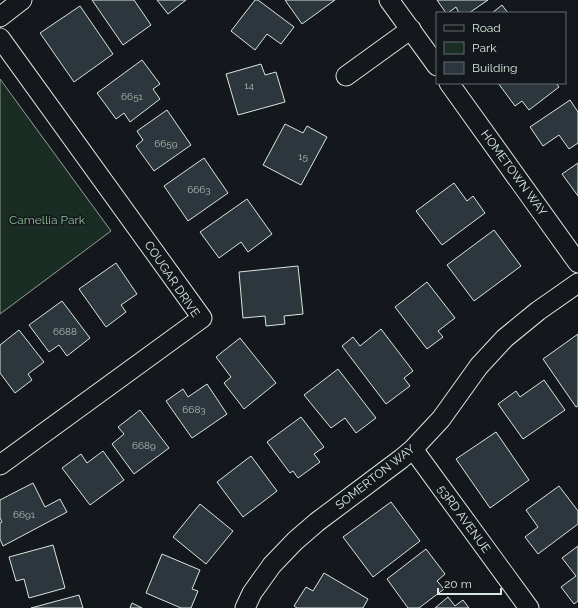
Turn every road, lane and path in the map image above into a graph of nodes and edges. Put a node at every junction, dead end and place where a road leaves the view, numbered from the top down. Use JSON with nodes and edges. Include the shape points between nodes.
{"nodes":[{"id":1,"x":22,"y":0,"type":"edge"},
{"id":2,"x":389,"y":0,"type":"edge"},
{"id":3,"x":0,"y":17,"type":"edge"},
{"id":4,"x":411,"y":29,"type":"junction"},
{"id":5,"x":0,"y":38,"type":"edge"},
{"id":6,"x":436,"y":65,"type":"edge"},
{"id":7,"x":346,"y":76,"type":"dead end"},
{"id":8,"x":450,"y":84,"type":"edge"},
{"id":9,"x":578,"y":263,"type":"edge"},
{"id":10,"x":578,"y":283,"type":"edge"},
{"id":11,"x":413,"y":449,"type":"junction"},
{"id":12,"x":0,"y":464,"type":"edge"},
{"id":13,"x":245,"y":608,"type":"edge"},
{"id":14,"x":528,"y":608,"type":"edge"}],
"edges":[{"from":1,"to":3,"type":"street"},
{"from":2,"to":4,"type":"street"},
{"from":4,"to":6,"type":"street"},
{"from":4,"to":7,"type":"street"},
{"from":5,"to":12,"type":"street","name":"COUGAR DRIVE","via":[[202,318]]},
{"from":8,"to":9,"type":"street","name":"HOMETOWN WAY"},
{"from":10,"to":11,"type":"street","name":"SOMERTON WAY","via":[[505,338],[479,366],[440,419]]},
{"from":11,"to":13,"type":"street","name":"SOMERTON WAY","via":[[295,541],[272,566],[252,593]]},
{"from":11,"to":14,"type":"street","name":"53RD AVENUE"}]}
